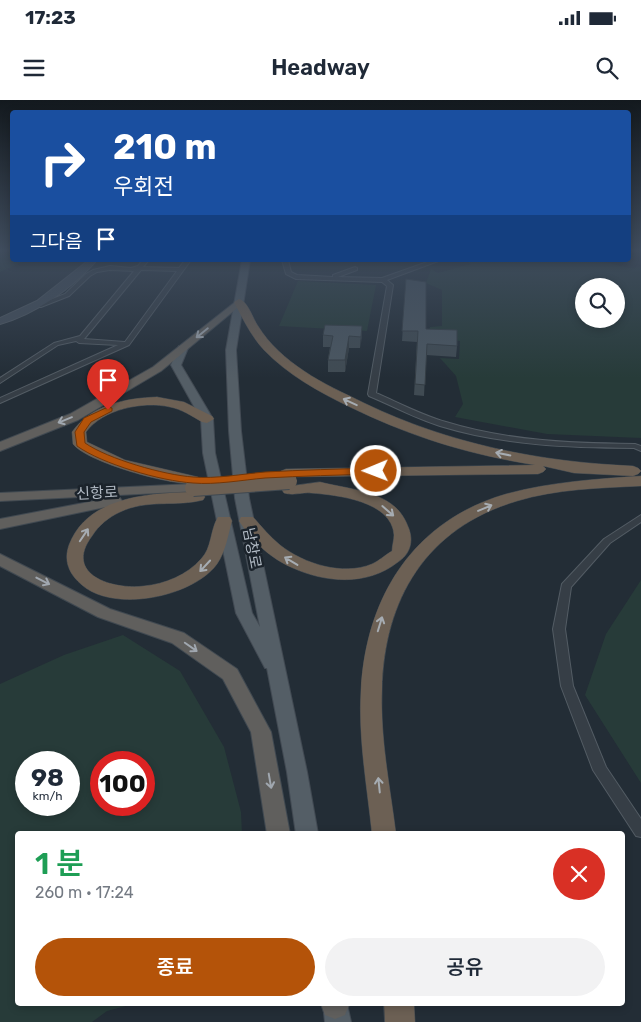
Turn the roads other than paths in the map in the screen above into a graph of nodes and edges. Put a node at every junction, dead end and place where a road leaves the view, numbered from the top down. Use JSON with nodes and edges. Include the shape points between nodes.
{"nodes":[{"id":1,"x":55,"y":292,"type":"edge"},
{"id":2,"x":70,"y":292,"type":"edge"},
{"id":3,"x":119,"y":292,"type":"edge"},
{"id":4,"x":164,"y":292,"type":"edge"},
{"id":5,"x":241,"y":292,"type":"edge"},
{"id":6,"x":389,"y":292,"type":"edge"},
{"id":7,"x":239,"y":302,"type":"junction"},
{"id":8,"x":39,"y":306,"type":"junction"},
{"id":9,"x":0,"y":321,"type":"edge"},
{"id":10,"x":83,"y":337,"type":"junction"},
{"id":11,"x":127,"y":344,"type":"junction"},
{"id":12,"x":182,"y":348,"type":"junction"},
{"id":13,"x":0,"y":381,"type":"edge"},
{"id":14,"x":1,"y":402,"type":"edge"},
{"id":15,"x":207,"y":419,"type":"junction"},
{"id":16,"x":0,"y":447,"type":"edge"},
{"id":17,"x":641,"y":449,"type":"edge"},
{"id":18,"x":586,"y":468,"type":"junction"},
{"id":19,"x":641,"y":472,"type":"edge"},
{"id":20,"x":410,"y":477,"type":"junction"},
{"id":21,"x":641,"y":480,"type":"edge"},
{"id":22,"x":289,"y":482,"type":"junction"},
{"id":23,"x":194,"y":488,"type":"junction"},
{"id":24,"x":309,"y":488,"type":"junction"},
{"id":25,"x":0,"y":490,"type":"edge"},
{"id":26,"x":0,"y":497,"type":"edge"},
{"id":27,"x":145,"y":498,"type":"junction"},
{"id":28,"x":641,"y":518,"type":"edge"},
{"id":29,"x":224,"y":521,"type":"junction"},
{"id":30,"x":246,"y":521,"type":"junction"},
{"id":31,"x":0,"y":524,"type":"edge"},
{"id":32,"x":0,"y":559,"type":"edge"},
{"id":33,"x":278,"y":678,"type":"junction"},
{"id":34,"x":278,"y":831,"type":"edge"},
{"id":35,"x":307,"y":831,"type":"edge"},
{"id":36,"x":384,"y":831,"type":"edge"},
{"id":37,"x":641,"y":831,"type":"edge"},
{"id":38,"x":399,"y":1006,"type":"edge"},
{"id":39,"x":400,"y":1022,"type":"edge"}],
"edges":[{"from":1,"to":8,"type":"main road"},
{"from":2,"to":8,"type":"street"},
{"from":3,"to":10,"type":"street"},
{"from":4,"to":11,"type":"street"},
{"from":5,"to":7,"type":"main road","name":"남창로"},
{"from":6,"to":17,"type":"street","via":[[372,394],[452,427],[513,440],[558,445],[635,446]]},
{"from":7,"to":12,"type":"highway","one_way":true},
{"from":18,"to":7,"type":"highway","one_way":true,"via":[[450,442],[402,426],[344,399],[302,376],[273,351],[258,335]]},
{"from":7,"to":30,"type":"main road","name":"남창로","via":[[231,350],[235,431]]},
{"from":8,"to":9,"type":"main road"},
{"from":10,"to":11,"type":"street","via":[[79,341]]},
{"from":10,"to":13,"type":"street","via":[[56,344]]},
{"from":11,"to":14,"type":"street"},
{"from":12,"to":15,"type":"main road","via":[[176,365]]},
{"from":12,"to":16,"type":"highway","one_way":true,"via":[[157,369],[74,417]]},
{"from":15,"to":23,"type":"highway","via":[[178,404],[129,404],[88,420],[79,432],[80,444],[92,452]]},
{"from":15,"to":29,"type":"main road","via":[[209,453]]},
{"from":18,"to":19,"type":"highway"},
{"from":18,"to":22,"type":"highway"},
{"from":20,"to":21,"type":"highway","via":[[591,475]]},
{"from":20,"to":22,"type":"highway"},
{"from":20,"to":24,"type":"highway"},
{"from":36,"to":21,"type":"highway","one_way":true,"via":[[374,734],[372,670],[379,626],[402,575],[440,534],[483,508],[553,488]]},
{"from":22,"to":23,"type":"highway"},
{"from":22,"to":24,"type":"highway"},
{"from":23,"to":25,"type":"highway","name":"신항로"},
{"from":23,"to":26,"type":"highway","name":"신항로"},
{"from":23,"to":27,"type":"highway"},
{"from":24,"to":30,"type":"highway","one_way":true,"via":[[376,501],[393,513],[402,533],[400,553],[378,568],[354,574],[327,572],[300,566],[278,553]]},
{"from":29,"to":27,"type":"highway","one_way":true,"via":[[210,560],[197,574],[177,585],[161,591],[133,594],[105,589],[88,581],[77,570],[74,558],[85,532],[111,509]]},
{"from":27,"to":31,"type":"highway","via":[[109,501]]},
{"from":28,"to":37,"type":"street","via":[[607,541],[566,586],[559,629],[567,686],[600,770]]},
{"from":29,"to":33,"type":"main road","via":[[244,613]]},
{"from":30,"to":33,"type":"main road","name":"남창로"},
{"from":32,"to":34,"type":"highway","one_way":true,"via":[[104,613],[178,638],[230,674],[261,732]]},
{"from":33,"to":35,"type":"main road","name":"남창로"},
{"from":38,"to":39,"type":"highway"}]}
